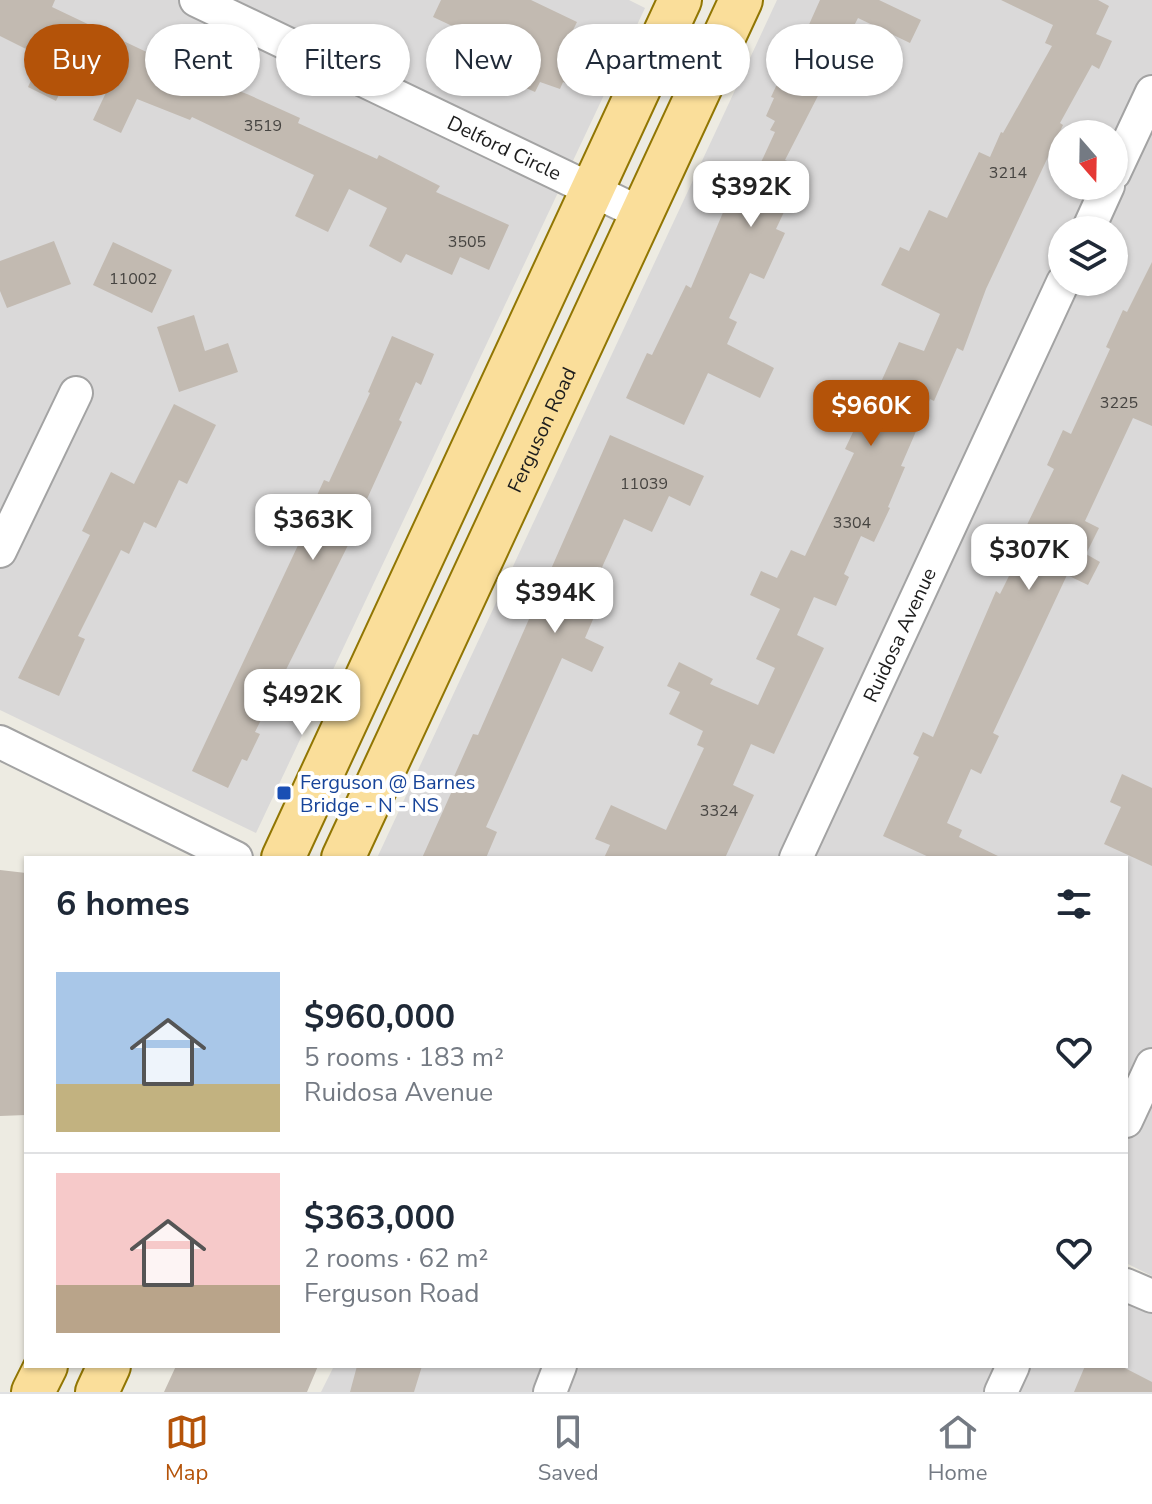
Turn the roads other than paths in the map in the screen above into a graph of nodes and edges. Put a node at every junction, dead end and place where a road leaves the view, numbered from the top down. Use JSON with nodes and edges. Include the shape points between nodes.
{"nodes":[{"id":1,"x":196,"y":0,"type":"edge"},
{"id":2,"x":680,"y":0,"type":"edge"},
{"id":3,"x":741,"y":0,"type":"edge"},
{"id":4,"x":1152,"y":92,"type":"edge"},
{"id":5,"x":1128,"y":143,"type":"edge"},
{"id":6,"x":593,"y":188,"type":"junction"},
{"id":7,"x":640,"y":213,"type":"junction"},
{"id":8,"x":1057,"y":296,"type":"edge"},
{"id":9,"x":76,"y":393,"type":"dead end"},
{"id":10,"x":0,"y":551,"type":"edge"},
{"id":11,"x":0,"y":742,"type":"edge"},
{"id":12,"x":232,"y":856,"type":"edge"},
{"id":13,"x":284,"y":856,"type":"edge"},
{"id":14,"x":344,"y":856,"type":"edge"},
{"id":15,"x":797,"y":856,"type":"edge"},
{"id":16,"x":1152,"y":1065,"type":"edge"},
{"id":17,"x":1128,"y":1117,"type":"edge"},
{"id":18,"x":1128,"y":1286,"type":"edge"},
{"id":19,"x":1152,"y":1296,"type":"edge"},
{"id":20,"x":45,"y":1368,"type":"edge"},
{"id":21,"x":108,"y":1368,"type":"edge"},
{"id":22,"x":559,"y":1368,"type":"edge"},
{"id":23,"x":1012,"y":1368,"type":"edge"},
{"id":24,"x":33,"y":1392,"type":"edge"},
{"id":25,"x":97,"y":1392,"type":"edge"},
{"id":26,"x":550,"y":1392,"type":"edge"},
{"id":27,"x":1001,"y":1392,"type":"edge"}],
"edges":[{"from":1,"to":6,"type":"street","name":"Delford Circle"},
{"from":2,"to":6,"type":"main road"},
{"from":3,"to":7,"type":"main road","name":"Ferguson Road"},
{"from":4,"to":5,"type":"street"},
{"from":6,"to":7,"type":"street","name":"Delford Circle"},
{"from":6,"to":13,"type":"main road"},
{"from":7,"to":14,"type":"main road","name":"Ferguson Road"},
{"from":8,"to":15,"type":"street","name":"Ruidosa Avenue"},
{"from":9,"to":10,"type":"street"},
{"from":11,"to":12,"type":"street"},
{"from":16,"to":17,"type":"street"},
{"from":18,"to":19,"type":"street"},
{"from":20,"to":24,"type":"main road"},
{"from":21,"to":25,"type":"main road"},
{"from":22,"to":26,"type":"street"},
{"from":23,"to":27,"type":"street"}]}
